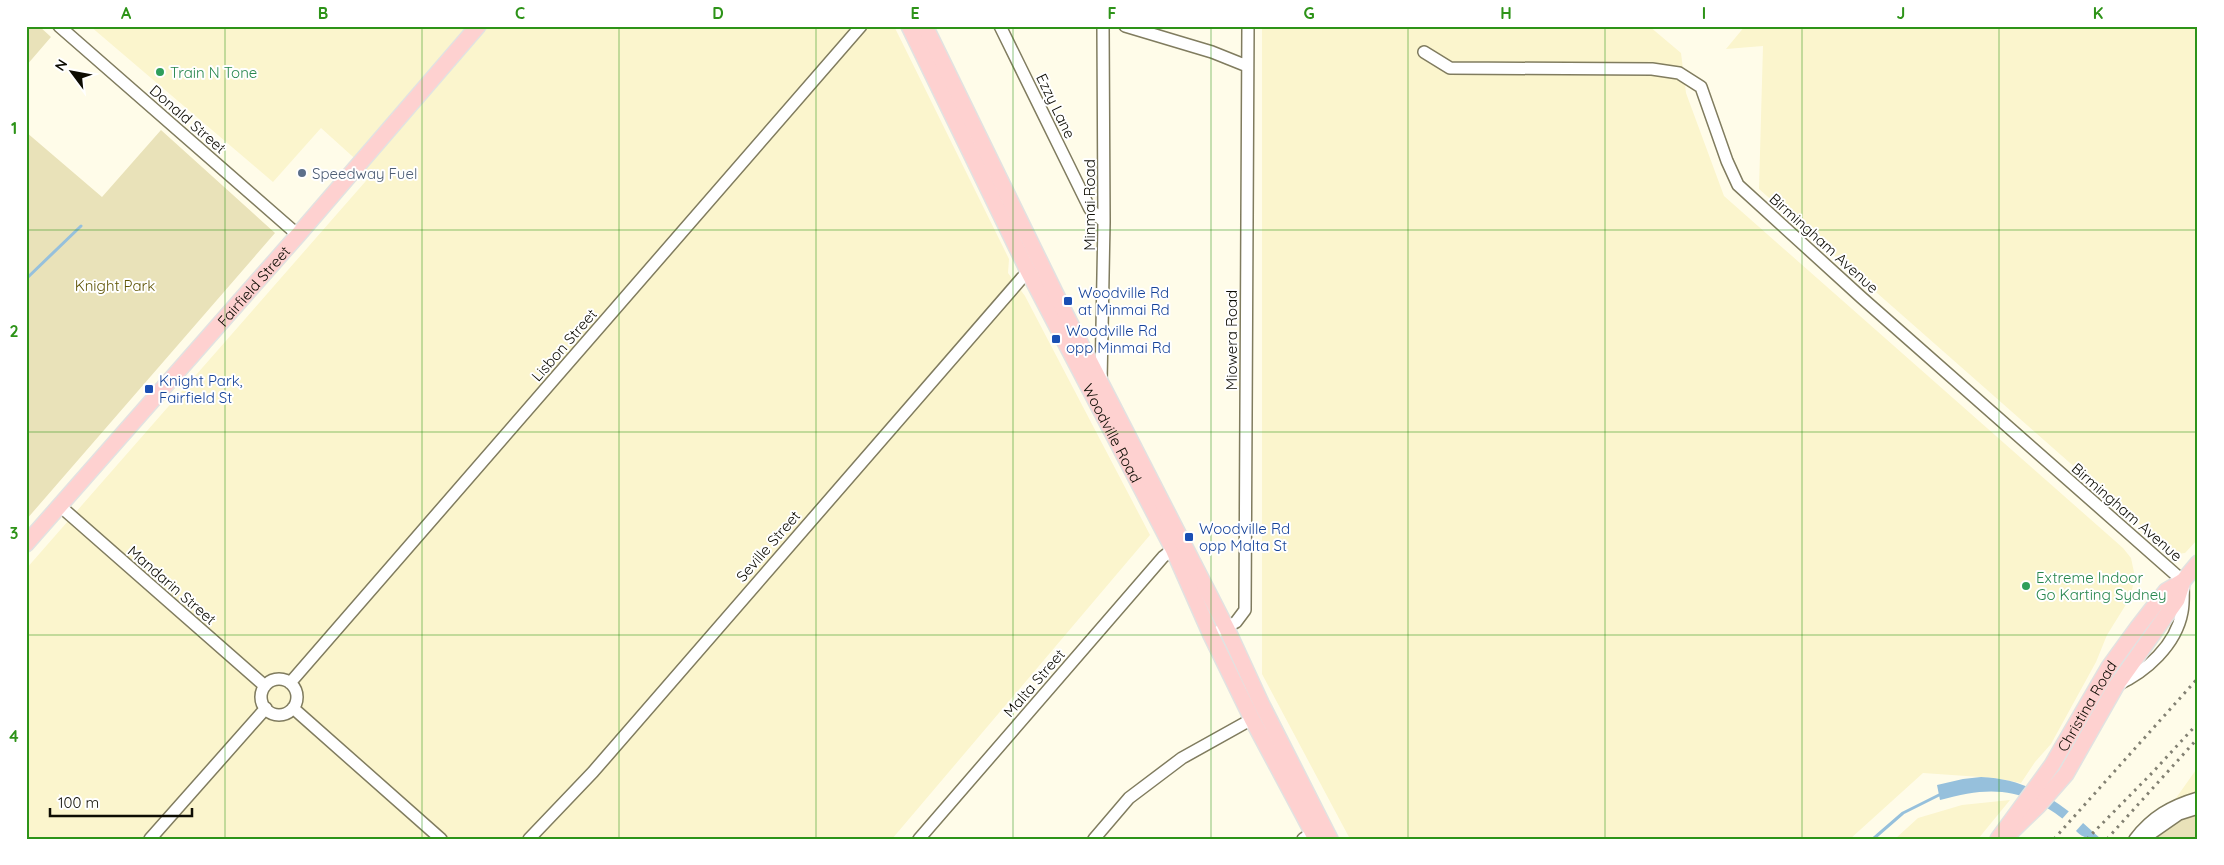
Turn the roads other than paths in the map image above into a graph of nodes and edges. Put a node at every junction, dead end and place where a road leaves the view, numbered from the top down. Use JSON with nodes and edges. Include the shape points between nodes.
{"nodes":[{"id":1,"x":59,"y":26,"type":"edge"},
{"id":2,"x":478,"y":26,"type":"edge"},
{"id":3,"x":861,"y":26,"type":"edge"},
{"id":4,"x":909,"y":26,"type":"edge"},
{"id":5,"x":925,"y":26,"type":"edge"},
{"id":6,"x":1000,"y":26,"type":"edge"},
{"id":7,"x":1103,"y":26,"type":"edge"},
{"id":8,"x":1125,"y":26,"type":"edge"},
{"id":9,"x":1248,"y":26,"type":"edge"},
{"id":10,"x":1424,"y":52,"type":"dead end"},
{"id":11,"x":1248,"y":66,"type":"junction"},
{"id":12,"x":1104,"y":222,"type":"junction"},
{"id":13,"x":298,"y":235,"type":"junction"},
{"id":14,"x":1028,"y":270,"type":"junction"},
{"id":15,"x":1101,"y":383,"type":"junction"},
{"id":16,"x":60,"y":506,"type":"junction"},
{"id":17,"x":26,"y":544,"type":"edge"},
{"id":18,"x":1173,"y":549,"type":"junction"},
{"id":19,"x":2198,"y":563,"type":"edge"},
{"id":20,"x":2183,"y":581,"type":"junction"},
{"id":21,"x":1227,"y":629,"type":"junction"},
{"id":22,"x":1211,"y":635,"type":"junction"},
{"id":23,"x":290,"y":682,"type":"junction"},
{"id":24,"x":265,"y":686,"type":"junction"},
{"id":25,"x":266,"y":708,"type":"junction"},
{"id":26,"x":293,"y":708,"type":"junction"},
{"id":27,"x":1252,"y":719,"type":"junction"},
{"id":28,"x":2043,"y":790,"type":"junction"},
{"id":29,"x":2198,"y":798,"type":"edge"},
{"id":30,"x":2032,"y":803,"type":"junction"},
{"id":31,"x":2198,"y":808,"type":"edge"},
{"id":32,"x":1317,"y":835,"type":"edge"},
{"id":33,"x":150,"y":839,"type":"edge"},
{"id":34,"x":441,"y":839,"type":"edge"},
{"id":35,"x":529,"y":839,"type":"edge"},
{"id":36,"x":919,"y":839,"type":"edge"},
{"id":37,"x":1094,"y":839,"type":"edge"},
{"id":38,"x":1998,"y":839,"type":"edge"},
{"id":39,"x":2004,"y":839,"type":"edge"},
{"id":40,"x":2134,"y":839,"type":"edge"},
{"id":41,"x":2143,"y":839,"type":"edge"}],
"edges":[{"from":1,"to":13,"type":"street","name":"Donald Street"},
{"from":2,"to":13,"type":"main road","name":"Fairfield Street"},
{"from":3,"to":23,"type":"street","name":"Lisbon Street"},
{"from":4,"to":14,"type":"main road","name":"Woodville Road"},
{"from":5,"to":15,"type":"main road","name":"Woodville Road"},
{"from":6,"to":12,"type":"street","name":"Ezzy Lane","via":[[1090,209]]},
{"from":7,"to":12,"type":"street","name":"Minmai Road"},
{"from":8,"to":11,"type":"street"},
{"from":9,"to":11,"type":"street","name":"Miowera Road"},
{"from":10,"to":20,"type":"street","name":"Birmingham Avenue","via":[[1450,68],[1652,69],[1679,73],[1700,87],[1738,185]]},
{"from":11,"to":21,"type":"street","name":"Miowera Road","via":[[1245,610]]},
{"from":12,"to":15,"type":"street","name":"Minmai Road"},
{"from":13,"to":16,"type":"main road","name":"Fairfield Street"},
{"from":14,"to":18,"type":"main road","name":"Woodville Road"},
{"from":14,"to":35,"type":"street","name":"Seville Street","via":[[592,772]]},
{"from":15,"to":21,"type":"main road","name":"Woodville Road"},
{"from":16,"to":17,"type":"main road","name":"Fairfield Street"},
{"from":16,"to":24,"type":"street","name":"Mandarin Street"},
{"from":18,"to":22,"type":"main road","name":"Woodville Road"},
{"from":18,"to":36,"type":"street","name":"Malta Street"},
{"from":19,"to":20,"type":"main road","name":"Christina Road"},
{"from":20,"to":28,"type":"main road","name":"Christina Road","via":[[2177,600],[2116,686],[2066,774]]},
{"from":20,"to":28,"type":"main road","name":"Christina Road","via":[[2166,591],[2109,667],[2052,765]]},
{"from":21,"to":22,"type":"street","name":"Miowera Road"},
{"from":21,"to":32,"type":"main road","name":"Woodville Road"},
{"from":22,"to":27,"type":"main road","name":"Woodville Road"},
{"from":23,"to":24,"type":"street","via":[[274,680]]},
{"from":23,"to":26,"type":"street","via":[[297,695]]},
{"from":24,"to":25,"type":"street","via":[[261,697]]},
{"from":25,"to":26,"type":"street","via":[[279,715]]},
{"from":25,"to":33,"type":"street"},
{"from":26,"to":34,"type":"street"},
{"from":27,"to":32,"type":"main road","name":"Woodville Road"},
{"from":27,"to":37,"type":"street","via":[[1174,764],[1129,798]]},
{"from":28,"to":30,"type":"main road","name":"Christina Road"},
{"from":29,"to":40,"type":"street","via":[[2167,809]]},
{"from":30,"to":38,"type":"main road","name":"Christina Road"},
{"from":30,"to":39,"type":"main road","name":"Christina Road"},
{"from":31,"to":41,"type":"street","via":[[2179,814]]}]}
